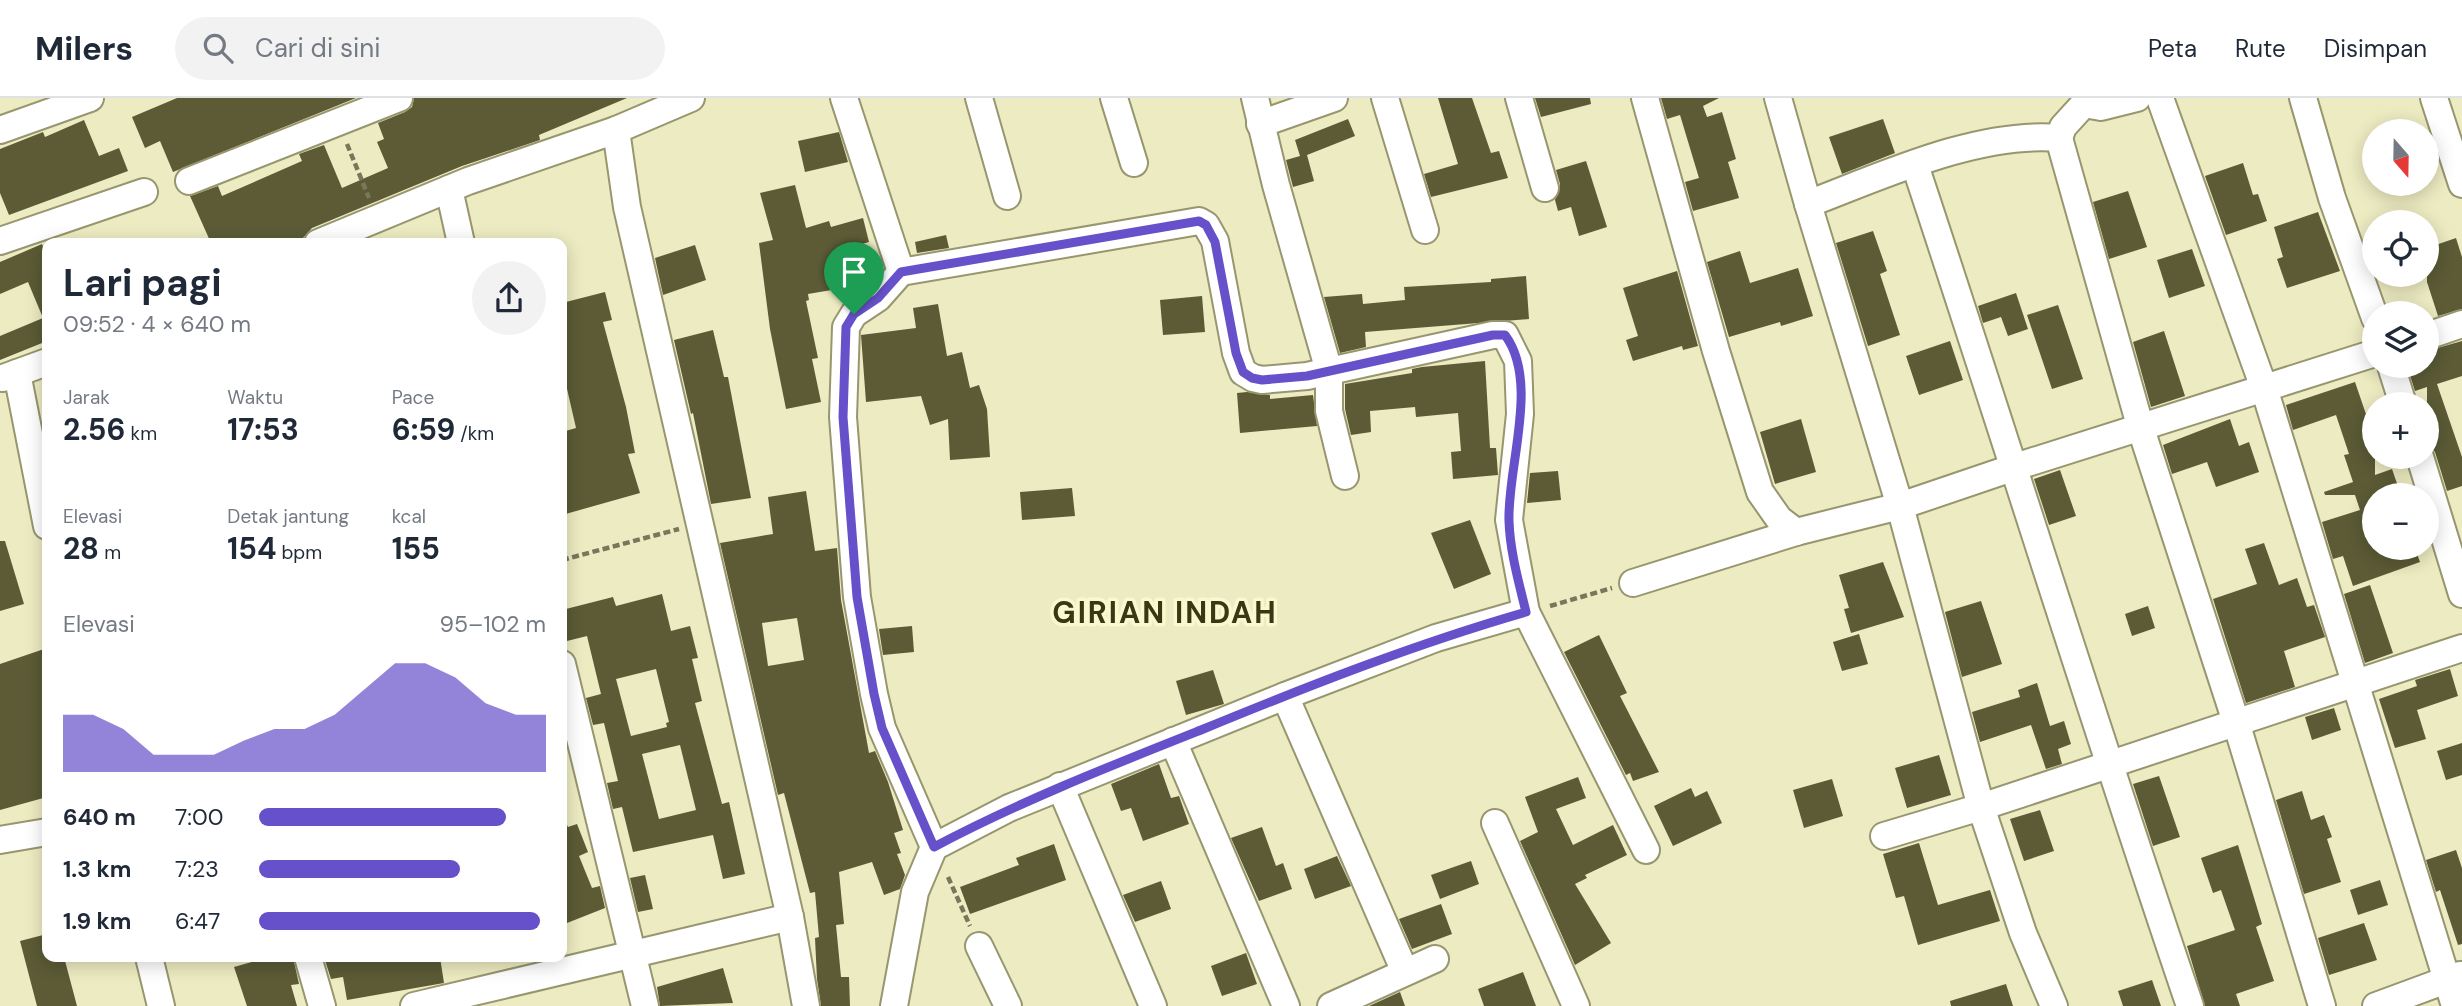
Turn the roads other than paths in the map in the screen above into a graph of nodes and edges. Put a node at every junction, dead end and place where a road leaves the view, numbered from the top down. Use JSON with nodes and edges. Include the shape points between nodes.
{"nodes":[{"id":1,"x":90,"y":98,"type":"edge"},
{"id":2,"x":399,"y":98,"type":"edge"},
{"id":3,"x":691,"y":98,"type":"edge"},
{"id":4,"x":844,"y":98,"type":"edge"},
{"id":5,"x":979,"y":98,"type":"edge"},
{"id":6,"x":1114,"y":98,"type":"edge"},
{"id":7,"x":1255,"y":98,"type":"edge"},
{"id":8,"x":1334,"y":98,"type":"edge"},
{"id":9,"x":1385,"y":98,"type":"edge"},
{"id":10,"x":1519,"y":98,"type":"edge"},
{"id":11,"x":1646,"y":98,"type":"edge"},
{"id":12,"x":1778,"y":98,"type":"edge"},
{"id":13,"x":2137,"y":98,"type":"edge"},
{"id":14,"x":2160,"y":98,"type":"edge"},
{"id":15,"x":2303,"y":98,"type":"edge"},
{"id":16,"x":2434,"y":98,"type":"edge"},
{"id":17,"x":2083,"y":101,"type":"edge"},
{"id":18,"x":1260,"y":124,"type":"junction"},
{"id":19,"x":0,"y":130,"type":"edge"},
{"id":20,"x":616,"y":130,"type":"junction"},
{"id":21,"x":2059,"y":138,"type":"junction"},
{"id":22,"x":1134,"y":163,"type":"dead end"},
{"id":23,"x":1915,"y":165,"type":"junction"},
{"id":24,"x":189,"y":181,"type":"dead end"},
{"id":25,"x":2462,"y":184,"type":"edge"},
{"id":26,"x":1545,"y":188,"type":"dead end"},
{"id":27,"x":449,"y":189,"type":"junction"},
{"id":28,"x":144,"y":192,"type":"dead end"},
{"id":29,"x":1007,"y":197,"type":"dead end"},
{"id":30,"x":1808,"y":204,"type":"junction"},
{"id":31,"x":1425,"y":230,"type":"dead end"},
{"id":32,"x":330,"y":238,"type":"edge"},
{"id":33,"x":460,"y":238,"type":"edge"},
{"id":34,"x":0,"y":241,"type":"edge"},
{"id":35,"x":901,"y":272,"type":"junction"},
{"id":36,"x":2369,"y":301,"type":"edge"},
{"id":37,"x":2462,"y":324,"type":"edge"},
{"id":38,"x":2439,"y":332,"type":"edge"},
{"id":39,"x":2362,"y":357,"type":"edge"},
{"id":40,"x":42,"y":364,"type":"edge"},
{"id":41,"x":1329,"y":371,"type":"junction"},
{"id":42,"x":9,"y":376,"type":"edge"},
{"id":43,"x":2264,"y":388,"type":"junction"},
{"id":44,"x":2141,"y":429,"type":"junction"},
{"id":45,"x":2015,"y":467,"type":"junction"},
{"id":46,"x":2424,"y":469,"type":"edge"},
{"id":47,"x":1345,"y":476,"type":"dead end"},
{"id":48,"x":42,"y":506,"type":"edge"},
{"id":49,"x":1900,"y":506,"type":"junction"},
{"id":50,"x":1796,"y":532,"type":"junction"},
{"id":51,"x":1633,"y":583,"type":"road end"},
{"id":52,"x":2462,"y":594,"type":"edge"},
{"id":53,"x":1526,"y":612,"type":"junction"},
{"id":54,"x":2462,"y":648,"type":"edge"},
{"id":55,"x":2354,"y":682,"type":"junction"},
{"id":56,"x":567,"y":684,"type":"edge"},
{"id":57,"x":1285,"y":696,"type":"junction"},
{"id":58,"x":2236,"y":722,"type":"junction"},
{"id":59,"x":1173,"y":741,"type":"junction"},
{"id":60,"x":2108,"y":764,"type":"junction"},
{"id":61,"x":1059,"y":786,"type":"junction"},
{"id":62,"x":1981,"y":807,"type":"junction"},
{"id":63,"x":1495,"y":823,"type":"dead end"},
{"id":64,"x":42,"y":833,"type":"edge"},
{"id":65,"x":1885,"y":836,"type":"dead end"},
{"id":66,"x":0,"y":840,"type":"edge"},
{"id":67,"x":934,"y":847,"type":"junction"},
{"id":68,"x":1646,"y":850,"type":"dead end"},
{"id":69,"x":790,"y":917,"type":"junction"},
{"id":70,"x":979,"y":946,"type":"road end"},
{"id":71,"x":633,"y":955,"type":"junction"},
{"id":72,"x":1435,"y":959,"type":"dead end"},
{"id":73,"x":150,"y":962,"type":"edge"},
{"id":74,"x":309,"y":962,"type":"edge"},
{"id":75,"x":1405,"y":972,"type":"junction"},
{"id":76,"x":2454,"y":977,"type":"edge"},
{"id":77,"x":471,"y":998,"type":"edge"},
{"id":78,"x":161,"y":1006,"type":"edge"},
{"id":79,"x":321,"y":1006,"type":"edge"},
{"id":80,"x":414,"y":1006,"type":"edge"},
{"id":81,"x":645,"y":1006,"type":"edge"},
{"id":82,"x":806,"y":1006,"type":"edge"},
{"id":83,"x":894,"y":1006,"type":"edge"},
{"id":84,"x":1007,"y":1006,"type":"edge"},
{"id":85,"x":1153,"y":1006,"type":"edge"},
{"id":86,"x":1286,"y":1006,"type":"edge"},
{"id":87,"x":1331,"y":1006,"type":"edge"},
{"id":88,"x":1576,"y":1006,"type":"edge"},
{"id":89,"x":2054,"y":1006,"type":"edge"},
{"id":90,"x":2190,"y":1006,"type":"edge"},
{"id":91,"x":2322,"y":1006,"type":"edge"},
{"id":92,"x":2376,"y":1006,"type":"edge"},
{"id":93,"x":2455,"y":1006,"type":"edge"}],
"edges":[{"from":1,"to":19,"type":"street"},
{"from":2,"to":24,"type":"street"},
{"from":3,"to":20,"type":"street"},
{"from":4,"to":35,"type":"street"},
{"from":5,"to":29,"type":"street"},
{"from":6,"to":22,"type":"street"},
{"from":7,"to":18,"type":"street"},
{"from":8,"to":18,"type":"street"},
{"from":9,"to":31,"type":"street"},
{"from":10,"to":26,"type":"street"},
{"from":11,"to":50,"type":"street","via":[[1708,327],[1760,492],[1779,519]]},
{"from":12,"to":30,"type":"street"},
{"from":13,"to":17,"type":"street","via":[[2101,107]]},
{"from":14,"to":43,"type":"street"},
{"from":15,"to":36,"type":"street"},
{"from":16,"to":25,"type":"street"},
{"from":17,"to":21,"type":"street"},
{"from":18,"to":41,"type":"street"},
{"from":20,"to":27,"type":"street"},
{"from":20,"to":69,"type":"street","via":[[627,207]]},
{"from":21,"to":23,"type":"street","via":[[1996,141],[1960,148]]},
{"from":21,"to":44,"type":"street"},
{"from":23,"to":30,"type":"street"},
{"from":23,"to":45,"type":"street"},
{"from":27,"to":32,"type":"street"},
{"from":27,"to":33,"type":"street"},
{"from":28,"to":34,"type":"street"},
{"from":30,"to":49,"type":"street"},
{"from":35,"to":41,"type":"street","via":[[1199,221],[1215,242],[1243,372],[1262,380]]},
{"from":35,"to":67,"type":"street","via":[[878,298],[854,314],[846,327],[843,417],[857,597],[874,694],[882,728]]},
{"from":37,"to":38,"type":"street"},
{"from":39,"to":43,"type":"street"},
{"from":40,"to":42,"type":"street"},
{"from":41,"to":47,"type":"street","via":[[1329,411]]},
{"from":41,"to":53,"type":"street","via":[[1505,335],[1518,361],[1520,414],[1509,520]]},
{"from":42,"to":48,"type":"street"},
{"from":43,"to":44,"type":"street"},
{"from":43,"to":55,"type":"street"},
{"from":44,"to":45,"type":"street"},
{"from":44,"to":58,"type":"street"},
{"from":45,"to":49,"type":"street"},
{"from":45,"to":60,"type":"street"},
{"from":46,"to":52,"type":"street"},
{"from":49,"to":50,"type":"street"},
{"from":49,"to":62,"type":"street"},
{"from":50,"to":51,"type":"street"},
{"from":53,"to":57,"type":"street","via":[[1436,638]]},
{"from":53,"to":68,"type":"street"},
{"from":54,"to":55,"type":"street"},
{"from":55,"to":58,"type":"street"},
{"from":55,"to":76,"type":"street"},
{"from":56,"to":71,"type":"street"},
{"from":57,"to":59,"type":"street"},
{"from":57,"to":75,"type":"street"},
{"from":58,"to":60,"type":"street"},
{"from":58,"to":91,"type":"street"},
{"from":59,"to":61,"type":"street"},
{"from":59,"to":86,"type":"street"},
{"from":60,"to":62,"type":"street"},
{"from":60,"to":90,"type":"street"},
{"from":61,"to":67,"type":"street"},
{"from":61,"to":85,"type":"street"},
{"from":62,"to":65,"type":"street"},
{"from":62,"to":89,"type":"street","via":[[2023,933]]},
{"from":63,"to":88,"type":"street"},
{"from":64,"to":66,"type":"street"},
{"from":67,"to":83,"type":"street","via":[[915,892]]},
{"from":69,"to":71,"type":"street"},
{"from":69,"to":82,"type":"street"},
{"from":70,"to":84,"type":"street"},
{"from":71,"to":77,"type":"street"},
{"from":71,"to":81,"type":"street"},
{"from":72,"to":75,"type":"street"},
{"from":73,"to":78,"type":"street"},
{"from":74,"to":79,"type":"street"},
{"from":75,"to":87,"type":"street"},
{"from":76,"to":92,"type":"street"},
{"from":76,"to":93,"type":"street"},
{"from":77,"to":80,"type":"street"}]}
